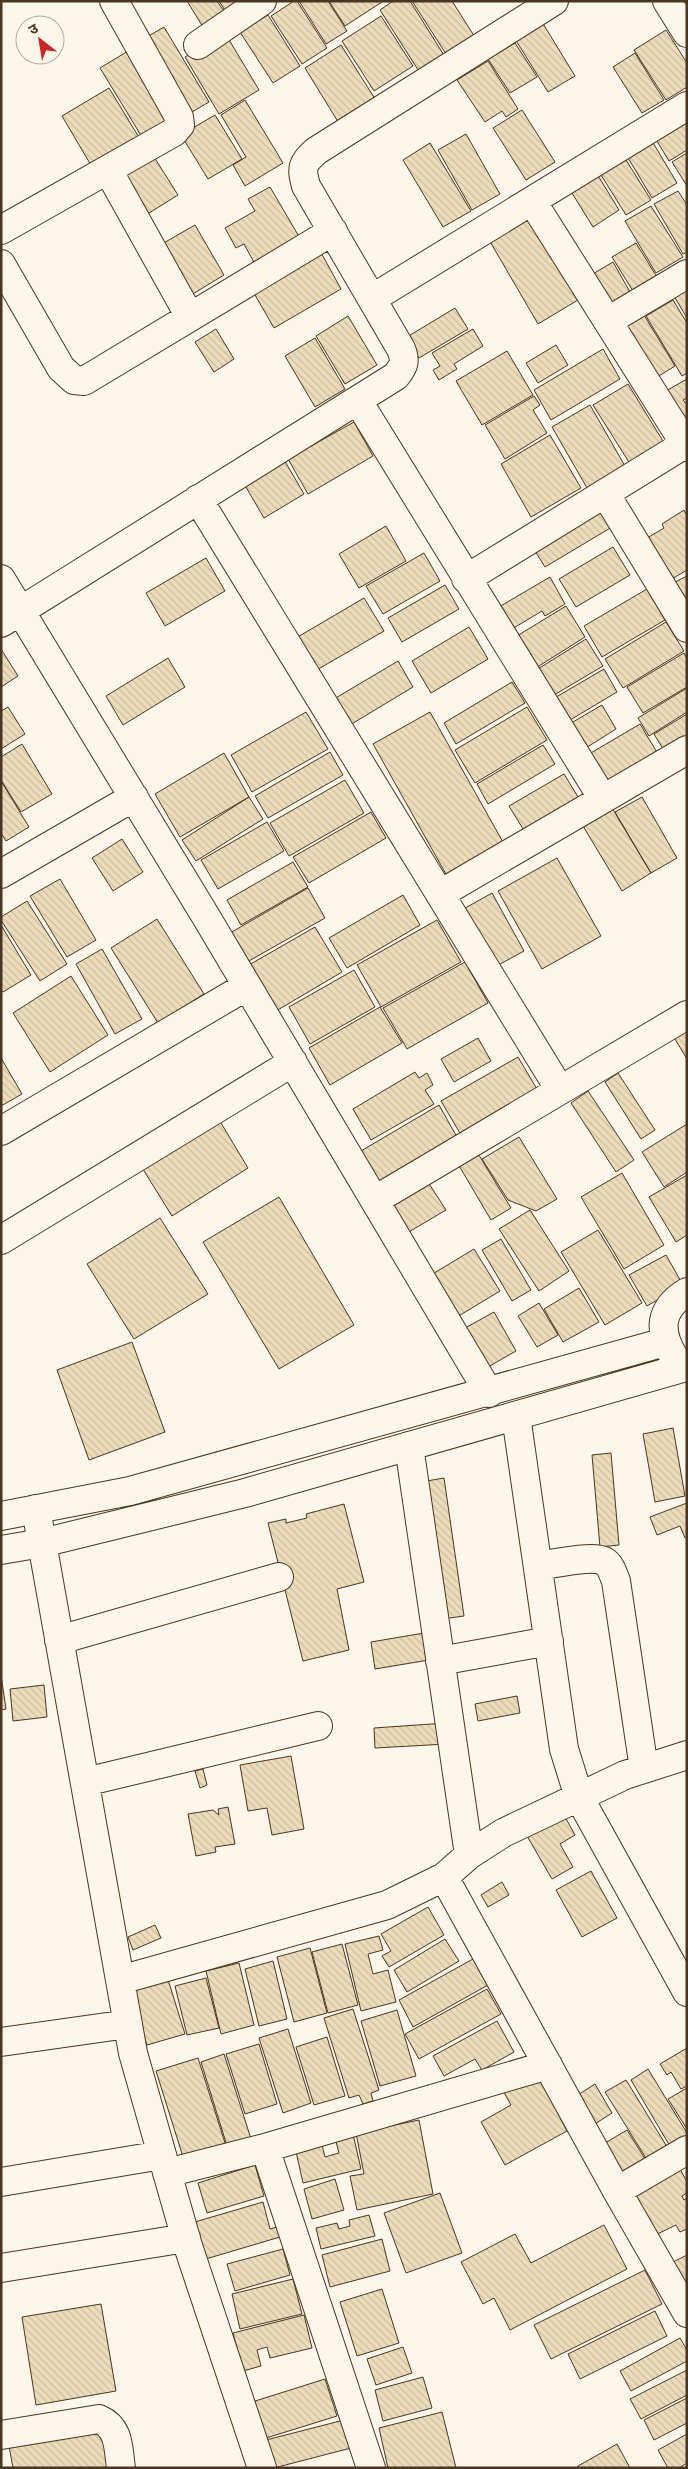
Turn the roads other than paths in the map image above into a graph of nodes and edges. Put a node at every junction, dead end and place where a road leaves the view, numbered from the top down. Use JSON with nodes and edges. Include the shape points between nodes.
{"nodes":[{"id":1,"x":114,"y":1,"type":"edge"},
{"id":2,"x":262,"y":1,"type":"edge"},
{"id":3,"x":667,"y":1,"type":"edge"},
{"id":4,"x":546,"y":4,"type":"edge"},
{"id":5,"x":687,"y":32,"type":"edge"},
{"id":6,"x":198,"y":45,"type":"dead end"},
{"id":7,"x":687,"y":106,"type":"edge"},
{"id":8,"x":108,"y":170,"type":"junction"},
{"id":9,"x":532,"y":201,"type":"junction"},
{"id":10,"x":1,"y":230,"type":"edge"},
{"id":11,"x":333,"y":231,"type":"junction"},
{"id":12,"x":1,"y":264,"type":"edge"},
{"id":13,"x":687,"y":274,"type":"edge"},
{"id":14,"x":373,"y":298,"type":"junction"},
{"id":15,"x":190,"y":317,"type":"junction"},
{"id":16,"x":608,"y":321,"type":"junction"},
{"id":17,"x":358,"y":401,"type":"junction"},
{"id":18,"x":686,"y":446,"type":"edge"},
{"id":19,"x":605,"y":493,"type":"junction"},
{"id":20,"x":198,"y":499,"type":"junction"},
{"id":21,"x":1,"y":579,"type":"edge"},
{"id":22,"x":466,"y":579,"type":"junction"},
{"id":23,"x":11,"y":617,"type":"edge"},
{"id":24,"x":687,"y":628,"type":"edge"},
{"id":25,"x":687,"y":750,"type":"edge"},
{"id":26,"x":134,"y":797,"type":"junction"},
{"id":27,"x":603,"y":799,"type":"junction"},
{"id":28,"x":1,"y":874,"type":"edge"},
{"id":29,"x":440,"y":894,"type":"junction"},
{"id":30,"x":248,"y":986,"type":"junction"},
{"id":31,"x":687,"y":1015,"type":"edge"},
{"id":32,"x":293,"y":1062,"type":"junction"},
{"id":33,"x":560,"y":1090,"type":"junction"},
{"id":34,"x":1,"y":1131,"type":"edge"},
{"id":35,"x":375,"y":1200,"type":"junction"},
{"id":36,"x":1,"y":1240,"type":"edge"},
{"id":37,"x":687,"y":1292,"type":"edge"},
{"id":38,"x":665,"y":1342,"type":"junction"},
{"id":39,"x":686,"y":1367,"type":"edge"},
{"id":40,"x":490,"y":1392,"type":"junction"},
{"id":41,"x":516,"y":1416,"type":"junction"},
{"id":42,"x":409,"y":1446,"type":"junction"},
{"id":43,"x":36,"y":1509,"type":"junction"},
{"id":44,"x":1,"y":1516,"type":"edge"},
{"id":45,"x":42,"y":1542,"type":"junction"},
{"id":46,"x":1,"y":1550,"type":"edge"},
{"id":47,"x":538,"y":1566,"type":"junction"},
{"id":48,"x":280,"y":1577,"type":"dead end"},
{"id":49,"x":59,"y":1640,"type":"junction"},
{"id":50,"x":548,"y":1641,"type":"junction"},
{"id":51,"x":440,"y":1661,"type":"junction"},
{"id":52,"x":318,"y":1726,"type":"dead end"},
{"id":53,"x":687,"y":1755,"type":"edge"},
{"id":54,"x":644,"y":1769,"type":"junction"},
{"id":55,"x":85,"y":1782,"type":"junction"},
{"id":56,"x":580,"y":1797,"type":"junction"},
{"id":57,"x":469,"y":1855,"type":"junction"},
{"id":58,"x":444,"y":1877,"type":"junction"},
{"id":59,"x":120,"y":1980,"type":"junction"},
{"id":60,"x":687,"y":1992,"type":"edge"},
{"id":61,"x":128,"y":2024,"type":"junction"},
{"id":62,"x":1,"y":2042,"type":"edge"},
{"id":63,"x":548,"y":2066,"type":"junction"},
{"id":64,"x":265,"y":2148,"type":"junction"},
{"id":65,"x":687,"y":2150,"type":"edge"},
{"id":66,"x":164,"y":2164,"type":"junction"},
{"id":67,"x":1,"y":2182,"type":"edge"},
{"id":68,"x":617,"y":2191,"type":"junction"},
{"id":69,"x":186,"y":2238,"type":"junction"},
{"id":70,"x":1,"y":2268,"type":"edge"},
{"id":71,"x":687,"y":2313,"type":"edge"},
{"id":72,"x":1,"y":2435,"type":"edge"},
{"id":73,"x":121,"y":2468,"type":"edge"},
{"id":74,"x":262,"y":2468,"type":"edge"},
{"id":75,"x":371,"y":2468,"type":"edge"}],
"edges":[{"from":1,"to":8,"type":"street","via":[[180,117],[180,124],[174,132]]},
{"from":2,"to":6,"type":"street"},
{"from":3,"to":5,"type":"street"},
{"from":4,"to":11,"type":"street","via":[[324,145],[304,162],[302,172],[306,186]]},
{"from":7,"to":9,"type":"street"},
{"from":8,"to":10,"type":"street"},
{"from":8,"to":15,"type":"street"},
{"from":9,"to":14,"type":"street"},
{"from":9,"to":16,"type":"street"},
{"from":11,"to":14,"type":"street"},
{"from":11,"to":15,"type":"street"},
{"from":12,"to":15,"type":"street","via":[[61,368],[74,380],[84,381],[92,377]]},
{"from":13,"to":16,"type":"street"},
{"from":14,"to":17,"type":"street","via":[[401,349],[404,367]]},
{"from":16,"to":18,"type":"street"},
{"from":17,"to":20,"type":"street"},
{"from":17,"to":22,"type":"street"},
{"from":18,"to":19,"type":"street"},
{"from":19,"to":22,"type":"street"},
{"from":19,"to":24,"type":"street"},
{"from":20,"to":23,"type":"street"},
{"from":20,"to":29,"type":"street"},
{"from":21,"to":23,"type":"street"},
{"from":22,"to":27,"type":"street"},
{"from":23,"to":26,"type":"street"},
{"from":25,"to":27,"type":"street"},
{"from":26,"to":28,"type":"street"},
{"from":26,"to":30,"type":"street"},
{"from":27,"to":29,"type":"street"},
{"from":29,"to":33,"type":"street"},
{"from":30,"to":32,"type":"street"},
{"from":30,"to":34,"type":"street"},
{"from":31,"to":33,"type":"street"},
{"from":32,"to":35,"type":"street"},
{"from":32,"to":36,"type":"street"},
{"from":33,"to":35,"type":"street"},
{"from":35,"to":40,"type":"street"},
{"from":37,"to":38,"type":"street","via":[[676,1298],[667,1310],[662,1328]]},
{"from":38,"to":39,"type":"street","via":[[674,1358]]},
{"from":38,"to":40,"type":"street"},
{"from":39,"to":41,"type":"street"},
{"from":40,"to":43,"type":"street","via":[[130,1491]]},
{"from":41,"to":42,"type":"street"},
{"from":41,"to":47,"type":"street"},
{"from":42,"to":45,"type":"street","via":[[245,1493]]},
{"from":42,"to":51,"type":"street"},
{"from":43,"to":44,"type":"street"},
{"from":43,"to":45,"type":"street"},
{"from":45,"to":46,"type":"street"},
{"from":45,"to":49,"type":"street"},
{"from":47,"to":50,"type":"street"},
{"from":47,"to":54,"type":"street","via":[[594,1559],[604,1561],[612,1570]]},
{"from":48,"to":49,"type":"street"},
{"from":49,"to":55,"type":"street"},
{"from":50,"to":51,"type":"street"},
{"from":50,"to":56,"type":"street","via":[[564,1750]]},
{"from":51,"to":57,"type":"street"},
{"from":52,"to":55,"type":"street"},
{"from":53,"to":54,"type":"street"},
{"from":54,"to":56,"type":"street"},
{"from":55,"to":59,"type":"street"},
{"from":56,"to":57,"type":"street","via":[[503,1833]]},
{"from":56,"to":60,"type":"street"},
{"from":57,"to":58,"type":"street"},
{"from":58,"to":59,"type":"street","via":[[388,1904]]},
{"from":58,"to":63,"type":"street"},
{"from":59,"to":61,"type":"street"},
{"from":61,"to":62,"type":"street"},
{"from":61,"to":66,"type":"street"},
{"from":63,"to":64,"type":"street"},
{"from":63,"to":68,"type":"street"},
{"from":64,"to":66,"type":"street"},
{"from":64,"to":75,"type":"street"},
{"from":65,"to":68,"type":"street"},
{"from":66,"to":67,"type":"street"},
{"from":66,"to":69,"type":"street"},
{"from":68,"to":71,"type":"street"},
{"from":69,"to":70,"type":"street"},
{"from":69,"to":74,"type":"street"},
{"from":72,"to":73,"type":"street","via":[[99,2419],[110,2423],[116,2433]]}]}
